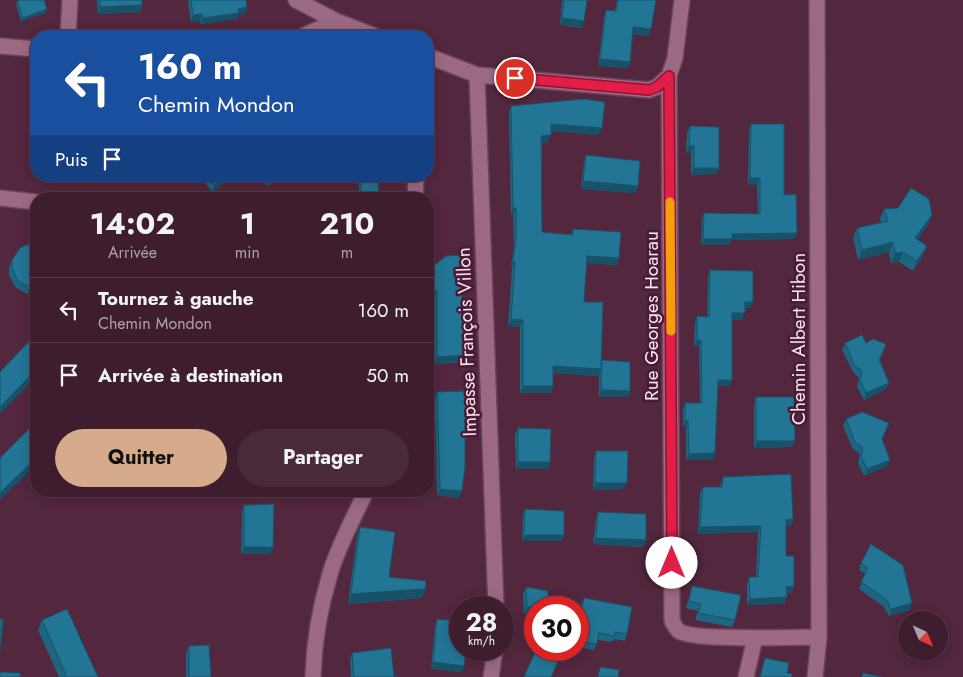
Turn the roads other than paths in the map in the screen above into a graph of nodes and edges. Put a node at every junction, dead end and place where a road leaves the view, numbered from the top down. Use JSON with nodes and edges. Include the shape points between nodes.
{"nodes":[{"id":1,"x":70,"y":0,"type":"edge"},
{"id":2,"x":296,"y":0,"type":"edge"},
{"id":3,"x":682,"y":0,"type":"edge"},
{"id":4,"x":817,"y":0,"type":"edge"},
{"id":5,"x":336,"y":21,"type":"junction"},
{"id":6,"x":68,"y":30,"type":"edge"},
{"id":7,"x":316,"y":30,"type":"edge"},
{"id":8,"x":359,"y":30,"type":"edge"},
{"id":9,"x":0,"y":46,"type":"edge"},
{"id":10,"x":30,"y":48,"type":"edge"},
{"id":11,"x":434,"y":58,"type":"edge"},
{"id":12,"x":477,"y":75,"type":"junction"},
{"id":13,"x":669,"y":76,"type":"junction"},
{"id":14,"x":0,"y":198,"type":"edge"},
{"id":15,"x":30,"y":201,"type":"edge"},
{"id":16,"x":363,"y":497,"type":"edge"},
{"id":17,"x":496,"y":596,"type":"edge"},
{"id":18,"x":819,"y":637,"type":"junction"},
{"id":19,"x":755,"y":638,"type":"junction"},
{"id":20,"x":493,"y":661,"type":"edge"},
{"id":21,"x":314,"y":677,"type":"edge"},
{"id":22,"x":491,"y":677,"type":"edge"},
{"id":23,"x":746,"y":677,"type":"edge"},
{"id":24,"x":815,"y":677,"type":"edge"}],
"edges":[{"from":1,"to":6,"type":"street"},
{"from":2,"to":5,"type":"street"},
{"from":3,"to":13,"type":"street","name":"Rue Georges Hoarau","via":[[675,58]]},
{"from":4,"to":18,"type":"street","name":"Chemin Albert Hibon"},
{"from":5,"to":7,"type":"street"},
{"from":5,"to":8,"type":"street"},
{"from":9,"to":10,"type":"street"},
{"from":11,"to":12,"type":"street"},
{"from":12,"to":13,"type":"street","via":[[649,90]]},
{"from":12,"to":17,"type":"street","name":"Impasse François Villon"},
{"from":13,"to":19,"type":"street","name":"Rue Georges Hoarau","via":[[672,621],[679,631],[689,634]]},
{"from":14,"to":15,"type":"street"},
{"from":16,"to":21,"type":"street","via":[[330,572],[320,614]]},
{"from":18,"to":19,"type":"street"},
{"from":18,"to":24,"type":"street","name":"Chemin Albert Hibon"},
{"from":19,"to":23,"type":"street"},
{"from":20,"to":22,"type":"street"}]}
